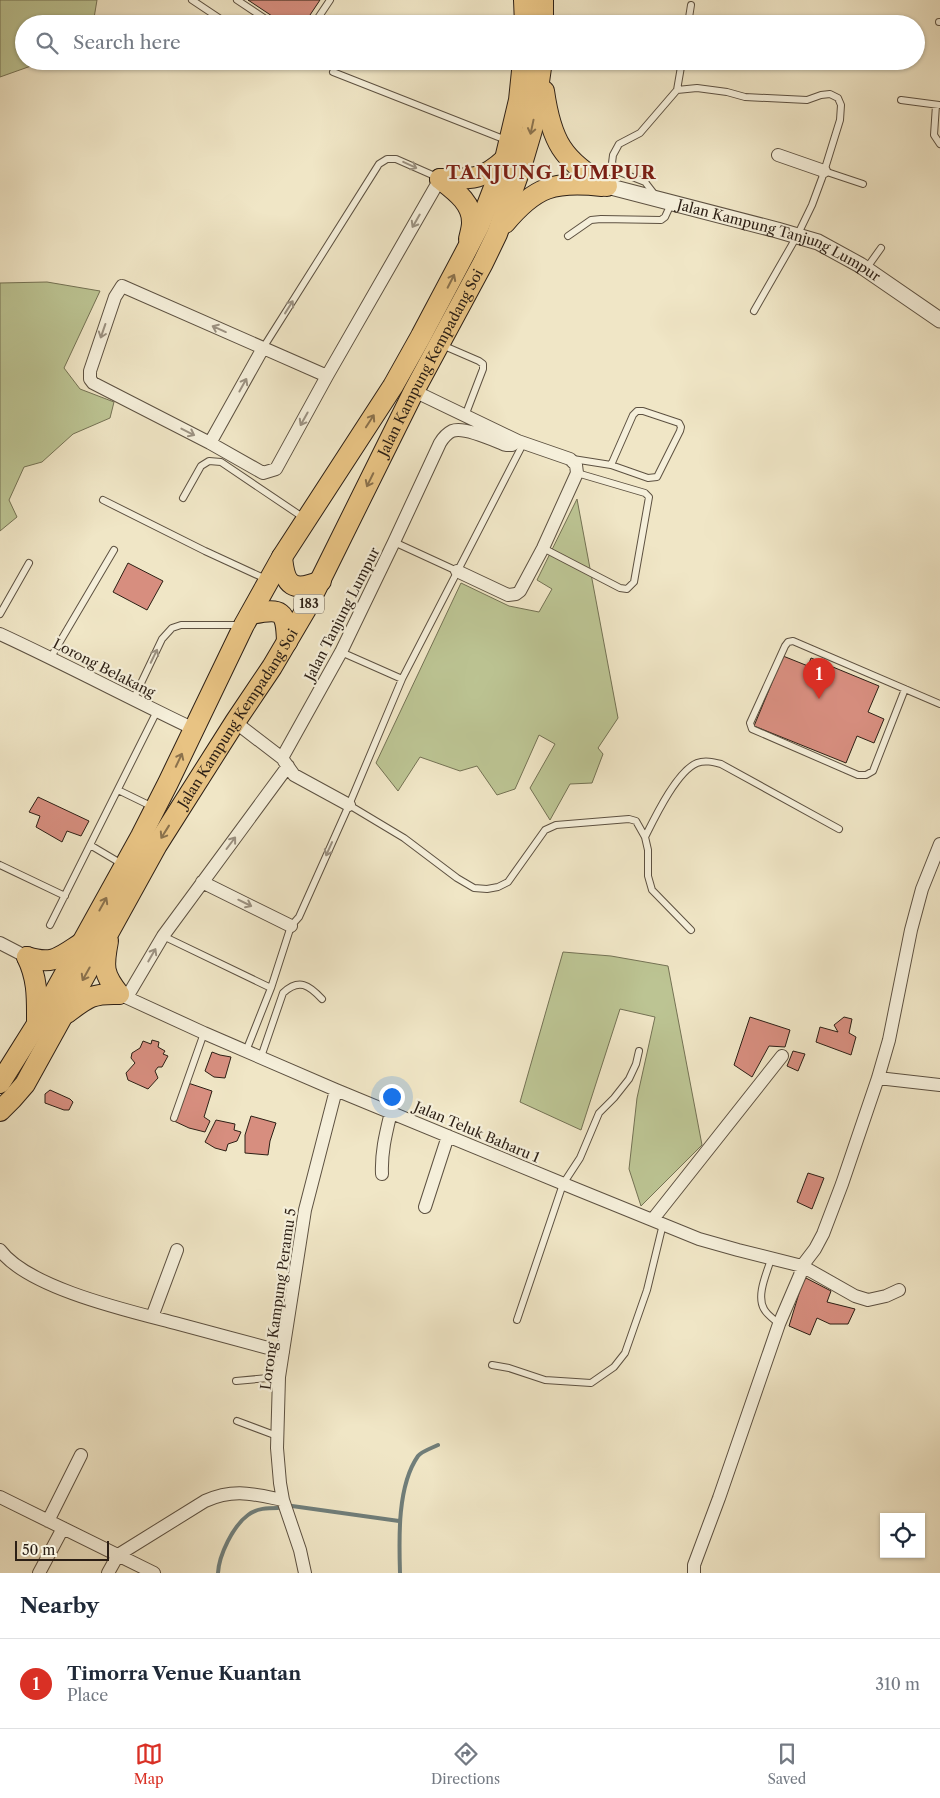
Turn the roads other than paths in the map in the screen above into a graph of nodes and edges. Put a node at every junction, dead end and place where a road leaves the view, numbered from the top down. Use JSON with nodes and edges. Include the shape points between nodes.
{"nodes":[{"id":1,"x":192,"y":0,"type":"edge"},
{"id":2,"x":237,"y":0,"type":"edge"},
{"id":3,"x":330,"y":0,"type":"edge"},
{"id":4,"x":524,"y":0,"type":"edge"},
{"id":5,"x":543,"y":0,"type":"edge"},
{"id":6,"x":691,"y":5,"type":"dead end"},
{"id":7,"x":214,"y":15,"type":"edge"},
{"id":8,"x":260,"y":15,"type":"edge"},
{"id":9,"x":320,"y":15,"type":"edge"},
{"id":10,"x":525,"y":15,"type":"edge"},
{"id":11,"x":543,"y":15,"type":"edge"},
{"id":12,"x":689,"y":15,"type":"edge"},
{"id":13,"x":522,"y":70,"type":"edge"},
{"id":14,"x":541,"y":70,"type":"edge"},
{"id":15,"x":541,"y":70,"type":"edge"},
{"id":16,"x":680,"y":70,"type":"edge"},
{"id":17,"x":333,"y":72,"type":"dead end"},
{"id":18,"x":677,"y":90,"type":"junction"},
{"id":19,"x":901,"y":100,"type":"dead end"},
{"id":20,"x":938,"y":105,"type":"edge"},
{"id":21,"x":940,"y":144,"type":"edge"},
{"id":22,"x":507,"y":150,"type":"junction"},
{"id":23,"x":778,"y":156,"type":"dead end"},
{"id":24,"x":824,"y":171,"type":"junction"},
{"id":25,"x":440,"y":179,"type":"junction"},
{"id":26,"x":863,"y":184,"type":"dead end"},
{"id":27,"x":607,"y":186,"type":"junction"},
{"id":28,"x":665,"y":201,"type":"junction"},
{"id":29,"x":496,"y":234,"type":"junction"},
{"id":30,"x":568,"y":236,"type":"dead end"},
{"id":31,"x":797,"y":236,"type":"junction"},
{"id":32,"x":881,"y":248,"type":"dead end"},
{"id":33,"x":466,"y":251,"type":"junction"},
{"id":34,"x":866,"y":269,"type":"junction"},
{"id":35,"x":754,"y":311,"type":"dead end"},
{"id":36,"x":940,"y":320,"type":"edge"},
{"id":37,"x":439,"y":344,"type":"junction"},
{"id":38,"x":263,"y":348,"type":"junction"},
{"id":39,"x":327,"y":376,"type":"junction"},
{"id":40,"x":414,"y":392,"type":"junction"},
{"id":41,"x":465,"y":416,"type":"junction"},
{"id":42,"x":521,"y":442,"type":"junction"},
{"id":43,"x":210,"y":443,"type":"junction"},
{"id":44,"x":570,"y":459,"type":"junction"},
{"id":45,"x":611,"y":465,"type":"junction"},
{"id":46,"x":577,"y":473,"type":"junction"},
{"id":47,"x":183,"y":498,"type":"dead end"},
{"id":48,"x":103,"y":500,"type":"dead end"},
{"id":49,"x":306,"y":518,"type":"junction"},
{"id":50,"x":394,"y":542,"type":"junction"},
{"id":51,"x":543,"y":548,"type":"junction"},
{"id":52,"x":114,"y":550,"type":"dead end"},
{"id":53,"x":282,"y":557,"type":"junction"},
{"id":54,"x":28,"y":563,"type":"dead end"},
{"id":55,"x":457,"y":571,"type":"junction"},
{"id":56,"x":269,"y":580,"type":"junction"},
{"id":57,"x":322,"y":581,"type":"junction"},
{"id":58,"x":0,"y":614,"type":"edge"},
{"id":59,"x":247,"y":619,"type":"junction"},
{"id":60,"x":0,"y":634,"type":"edge"},
{"id":61,"x":287,"y":642,"type":"junction"},
{"id":62,"x":341,"y":652,"type":"junction"},
{"id":63,"x":51,"y":658,"type":"junction"},
{"id":64,"x":402,"y":679,"type":"junction"},
{"id":65,"x":905,"y":689,"type":"junction"},
{"id":66,"x":133,"y":700,"type":"junction"},
{"id":67,"x":940,"y":704,"type":"edge"},
{"id":68,"x":157,"y":712,"type":"junction"},
{"id":69,"x":235,"y":722,"type":"junction"},
{"id":70,"x":194,"y":729,"type":"junction"},
{"id":71,"x":285,"y":762,"type":"junction"},
{"id":72,"x":118,"y":790,"type":"junction"},
{"id":73,"x":349,"y":805,"type":"junction"},
{"id":74,"x":155,"y":808,"type":"junction"},
{"id":75,"x":840,"y":829,"type":"dead end"},
{"id":76,"x":645,"y":836,"type":"junction"},
{"id":77,"x":940,"y":844,"type":"edge"},
{"id":78,"x":90,"y":845,"type":"junction"},
{"id":79,"x":0,"y":865,"type":"edge"},
{"id":80,"x":125,"y":866,"type":"junction"},
{"id":81,"x":202,"y":882,"type":"junction"},
{"id":82,"x":65,"y":896,"type":"junction"},
{"id":83,"x":50,"y":925,"type":"dead end"},
{"id":84,"x":291,"y":926,"type":"junction"},
{"id":85,"x":110,"y":930,"type":"junction"},
{"id":86,"x":691,"y":930,"type":"dead end"},
{"id":87,"x":163,"y":936,"type":"junction"},
{"id":88,"x":83,"y":942,"type":"junction"},
{"id":89,"x":0,"y":943,"type":"edge"},
{"id":90,"x":27,"y":957,"type":"junction"},
{"id":91,"x":271,"y":988,"type":"junction"},
{"id":92,"x":123,"y":995,"type":"junction"},
{"id":93,"x":322,"y":999,"type":"dead end"},
{"id":94,"x":62,"y":1017,"type":"junction"},
{"id":95,"x":36,"y":1024,"type":"junction"},
{"id":96,"x":204,"y":1033,"type":"junction"},
{"id":97,"x":246,"y":1051,"type":"junction"},
{"id":98,"x":638,"y":1051,"type":"dead end"},
{"id":99,"x":782,"y":1056,"type":"dead end"},
{"id":100,"x":261,"y":1057,"type":"junction"},
{"id":101,"x":878,"y":1078,"type":"junction"},
{"id":102,"x":0,"y":1082,"type":"edge"},
{"id":103,"x":940,"y":1085,"type":"edge"},
{"id":104,"x":336,"y":1090,"type":"junction"},
{"id":105,"x":0,"y":1111,"type":"edge"},
{"id":106,"x":391,"y":1112,"type":"junction"},
{"id":107,"x":174,"y":1118,"type":"dead end"},
{"id":108,"x":448,"y":1136,"type":"junction"},
{"id":109,"x":382,"y":1174,"type":"dead end"},
{"id":110,"x":563,"y":1184,"type":"junction"},
{"id":111,"x":425,"y":1206,"type":"dead end"},
{"id":112,"x":658,"y":1221,"type":"junction"},
{"id":113,"x":0,"y":1250,"type":"edge"},
{"id":114,"x":177,"y":1250,"type":"dead end"},
{"id":115,"x":771,"y":1259,"type":"junction"},
{"id":116,"x":802,"y":1266,"type":"junction"},
{"id":117,"x":899,"y":1290,"type":"dead end"},
{"id":118,"x":152,"y":1317,"type":"junction"},
{"id":119,"x":517,"y":1320,"type":"dead end"},
{"id":120,"x":778,"y":1324,"type":"junction"},
{"id":121,"x":282,"y":1352,"type":"junction"},
{"id":122,"x":492,"y":1365,"type":"dead end"},
{"id":123,"x":279,"y":1377,"type":"junction"},
{"id":124,"x":236,"y":1381,"type":"dead end"},
{"id":125,"x":237,"y":1421,"type":"dead end"},
{"id":126,"x":277,"y":1436,"type":"junction"},
{"id":127,"x":81,"y":1455,"type":"dead end"},
{"id":128,"x":0,"y":1497,"type":"edge"},
{"id":129,"x":284,"y":1500,"type":"junction"},
{"id":130,"x":48,"y":1521,"type":"junction"},
{"id":131,"x":63,"y":1528,"type":"junction"},
{"id":132,"x":118,"y":1555,"type":"junction"},
{"id":133,"x":39,"y":1573,"type":"edge"},
{"id":134,"x":108,"y":1573,"type":"edge"},
{"id":135,"x":154,"y":1573,"type":"edge"},
{"id":136,"x":305,"y":1573,"type":"edge"},
{"id":137,"x":694,"y":1573,"type":"edge"}],
"edges":[{"from":1,"to":7,"type":"lane"},
{"from":2,"to":8,"type":"lane"},
{"from":3,"to":9,"type":"lane"},
{"from":4,"to":10,"type":"highway"},
{"from":5,"to":11,"type":"highway"},
{"from":6,"to":12,"type":"lane"},
{"from":13,"to":22,"type":"highway","name":"Jalan Kampung Kempadang Soi","via":[[519,100]]},
{"from":14,"to":27,"type":"highway","via":[[548,117],[560,146],[585,173]]},
{"from":15,"to":29,"type":"highway","name":"Jalan Kampung Kempadang Soi","number":"183","one_way":true,"via":[[532,130]]},
{"from":16,"to":18,"type":"lane"},
{"from":17,"to":22,"type":"lane"},
{"from":18,"to":24,"type":"lane","via":[[697,88],[745,97],[807,100],[830,94],[838,98],[840,120]]},
{"from":18,"to":28,"type":"lane","via":[[640,133],[619,144],[612,163],[617,171],[645,182]]},
{"from":19,"to":20,"type":"lane"},
{"from":20,"to":21,"type":"lane","via":[[934,135]]},
{"from":22,"to":25,"type":"highway","via":[[486,175]]},
{"from":22,"to":33,"type":"highway","name":"Jalan Kampung Kempadang Soi","via":[[479,226]]},
{"from":23,"to":24,"type":"street"},
{"from":24,"to":26,"type":"lane"},
{"from":24,"to":31,"type":"lane"},
{"from":25,"to":33,"type":"highway","via":[[460,194],[469,208],[472,222]]},
{"from":38,"to":25,"type":"lane","one_way":true,"via":[[379,164],[388,158],[396,159]]},
{"from":25,"to":39,"type":"street","one_way":true},
{"from":27,"to":28,"type":"street","name":"Jalan Kampung Tanjung Lumpur"},
{"from":27,"to":29,"type":"highway","via":[[561,185],[542,191],[528,198]]},
{"from":28,"to":30,"type":"lane","via":[[665,217],[661,220],[591,220]]},
{"from":28,"to":31,"type":"street","name":"Jalan Kampung Tanjung Lumpur"},
{"from":29,"to":37,"type":"highway","name":"Jalan Kampung Kempadang Soi","number":"183"},
{"from":31,"to":34,"type":"street","name":"Jalan Kampung Tanjung Lumpur","via":[[839,252]]},
{"from":31,"to":35,"type":"lane"},
{"from":32,"to":34,"type":"lane"},
{"from":49,"to":33,"type":"highway","name":"Jalan Kampung Kempadang Soi","one_way":true,"via":[[393,386]]},
{"from":34,"to":36,"type":"street","name":"Jalan Kampung Tanjung Lumpur"},
{"from":37,"to":40,"type":"highway","name":"Jalan Kampung Kempadang Soi","number":"183"},
{"from":37,"to":41,"type":"lane","via":[[483,364],[484,370]]},
{"from":38,"to":39,"type":"street"},
{"from":43,"to":38,"type":"street","one_way":true},
{"from":38,"to":43,"type":"street","one_way":true,"via":[[122,286],[115,297],[90,371],[93,384]]},
{"from":39,"to":43,"type":"street","one_way":true,"via":[[276,469],[263,472]]},
{"from":40,"to":41,"type":"street"},
{"from":40,"to":57,"type":"highway","name":"Jalan Kampung Kempadang Soi","number":"183","one_way":true},
{"from":41,"to":42,"type":"street"},
{"from":42,"to":44,"type":"street"},
{"from":42,"to":50,"type":"street","name":"Jalan Tanjung Lumpur","via":[[506,445],[464,430],[445,435]]},
{"from":42,"to":55,"type":"lane"},
{"from":44,"to":45,"type":"lane"},
{"from":44,"to":46,"type":"street","via":[[576,465]]},
{"from":45,"to":45,"type":"lane","via":[[637,411],[679,423],[680,431],[657,477],[648,478]]},
{"from":46,"to":51,"type":"street"},
{"from":46,"to":51,"type":"lane","via":[[649,497],[634,582],[627,589],[620,588]]},
{"from":47,"to":49,"type":"lane","via":[[201,466],[209,461],[221,462]]},
{"from":48,"to":56,"type":"lane"},
{"from":49,"to":53,"type":"highway","name":"Jalan Kampung Kempadang Soi"},
{"from":50,"to":55,"type":"lane"},
{"from":50,"to":62,"type":"street","name":"Jalan Tanjung Lumpur"},
{"from":51,"to":55,"type":"street","via":[[516,594],[508,595]]},
{"from":52,"to":63,"type":"lane"},
{"from":53,"to":56,"type":"highway","name":"Jalan Kampung Kempadang Soi"},
{"from":53,"to":57,"type":"highway","via":[[285,576],[293,585],[305,586]]},
{"from":54,"to":58,"type":"lane"},
{"from":55,"to":64,"type":"lane"},
{"from":56,"to":59,"type":"highway","name":"Jalan Kampung Kempadang Soi"},
{"from":57,"to":61,"type":"highway","name":"Jalan Kampung Kempadang Soi","number":"183"},
{"from":59,"to":61,"type":"highway","via":[[270,610],[280,613],[286,620]]},
{"from":66,"to":59,"type":"lane","one_way":true,"via":[[162,639],[172,628]]},
{"from":59,"to":70,"type":"highway","name":"Jalan Kampung Kempadang Soi"},
{"from":60,"to":63,"type":"street","name":"Lorong Belakang"},
{"from":61,"to":69,"type":"highway","name":"Jalan Kampung Kempadang Soi","number":"183"},
{"from":62,"to":64,"type":"lane"},
{"from":62,"to":71,"type":"street","name":"Jalan Tanjung Lumpur"},
{"from":63,"to":66,"type":"street","name":"Lorong Belakang"},
{"from":64,"to":73,"type":"lane"},
{"from":65,"to":65,"type":"lane","via":[[873,771],[866,775],[858,775],[750,726],[788,642],[793,641]]},
{"from":65,"to":67,"type":"lane"},
{"from":66,"to":68,"type":"street","name":"Lorong Belakang"},
{"from":68,"to":70,"type":"street","name":"Lorong Belakang"},
{"from":68,"to":72,"type":"lane"},
{"from":69,"to":71,"type":"street"},
{"from":69,"to":85,"type":"highway","name":"Jalan Kampung Kempadang Soi","number":"183","one_way":true,"via":[[157,845]]},
{"from":74,"to":70,"type":"highway","name":"Jalan Kampung Kempadang Soi","one_way":true},
{"from":71,"to":73,"type":"street","via":[[294,774]]},
{"from":81,"to":71,"type":"street","name":"Jalan Tanjung Lumpur","one_way":true},
{"from":72,"to":74,"type":"lane"},
{"from":72,"to":78,"type":"lane"},
{"from":73,"to":76,"type":"lane","via":[[404,838],[474,888],[487,889],[508,882],[545,830],[556,825],[629,819],[636,821]]},
{"from":73,"to":84,"type":"lane","one_way":true,"via":[[299,917]]},
{"from":74,"to":80,"type":"highway","name":"Jalan Kampung Kempadang Soi"},
{"from":75,"to":76,"type":"lane","via":[[721,764],[707,761],[696,763],[687,770],[665,798]]},
{"from":76,"to":86,"type":"lane","via":[[652,890]]},
{"from":77,"to":101,"type":"street","via":[[913,922]]},
{"from":78,"to":80,"type":"lane"},
{"from":78,"to":82,"type":"lane"},
{"from":79,"to":82,"type":"lane"},
{"from":88,"to":80,"type":"highway","name":"Jalan Kampung Kempadang Soi","one_way":true},
{"from":81,"to":84,"type":"street","one_way":true},
{"from":81,"to":87,"type":"street","name":"Jalan Tanjung Lumpur"},
{"from":82,"to":83,"type":"lane"},
{"from":84,"to":91,"type":"lane"},
{"from":85,"to":92,"type":"highway","via":[[105,973],[109,982]]},
{"from":85,"to":94,"type":"highway","name":"Jalan Kampung Kempadang Soi","number":"183","one_way":true},
{"from":87,"to":91,"type":"lane"},
{"from":92,"to":87,"type":"street","name":"Jalan Tanjung Lumpur","one_way":true},
{"from":88,"to":90,"type":"highway","via":[[49,961]]},
{"from":88,"to":95,"type":"highway","name":"Jalan Kampung Kempadang Soi"},
{"from":89,"to":90,"type":"street"},
{"from":90,"to":95,"type":"highway","via":[[36,980]]},
{"from":91,"to":97,"type":"lane"},
{"from":92,"to":94,"type":"highway","via":[[102,993],[91,996]]},
{"from":92,"to":96,"type":"street","name":"Jalan Teluk Baharu 1"},
{"from":93,"to":100,"type":"lane","via":[[306,985],[289,987],[283,993]]},
{"from":94,"to":105,"type":"highway","name":"Jalan Kampung Kempadang Soi","number":"183","via":[[25,1084]]},
{"from":95,"to":102,"type":"highway","name":"Jalan Kampung Kempadang Soi"},
{"from":96,"to":97,"type":"street","name":"Jalan Teluk Baharu 1"},
{"from":96,"to":107,"type":"lane"},
{"from":97,"to":100,"type":"street","name":"Jalan Teluk Baharu 1"},
{"from":98,"to":110,"type":"lane","via":[[629,1079],[599,1113],[580,1158]]},
{"from":99,"to":112,"type":"street"},
{"from":100,"to":104,"type":"street","name":"Jalan Teluk Baharu 1"},
{"from":101,"to":103,"type":"street"},
{"from":101,"to":116,"type":"street","via":[[823,1234]]},
{"from":104,"to":106,"type":"street","name":"Jalan Teluk Baharu 1"},
{"from":104,"to":121,"type":"street","name":"Lorong Kampung Peramu 5","via":[[305,1210]]},
{"from":106,"to":108,"type":"street","name":"Jalan Teluk Baharu 1"},
{"from":106,"to":109,"type":"street","via":[[384,1138]]},
{"from":108,"to":110,"type":"street","name":"Jalan Teluk Baharu 1"},
{"from":108,"to":111,"type":"street"},
{"from":110,"to":112,"type":"street","name":"Jalan Teluk Baharu 1"},
{"from":110,"to":119,"type":"lane"},
{"from":112,"to":115,"type":"street","name":"Jalan Teluk Baharu 1","via":[[699,1238]]},
{"from":112,"to":122,"type":"lane","via":[[647,1290],[625,1353],[614,1367],[591,1383],[544,1380]]},
{"from":113,"to":118,"type":"street","via":[[15,1266],[35,1277],[99,1303]]},
{"from":114,"to":118,"type":"street"},
{"from":115,"to":116,"type":"street","name":"Jalan Teluk Baharu 1"},
{"from":115,"to":120,"type":"lane","via":[[762,1301],[765,1310]]},
{"from":116,"to":117,"type":"street","name":"Jalan Teluk Baharu 1","via":[[868,1300]]},
{"from":116,"to":120,"type":"street"},
{"from":118,"to":121,"type":"street"},
{"from":120,"to":137,"type":"street","via":[[694,1565]]},
{"from":121,"to":123,"type":"street","name":"Lorong Kampung Peramu 5"},
{"from":123,"to":124,"type":"lane"},
{"from":123,"to":126,"type":"street","name":"Lorong Kampung Peramu 5"},
{"from":125,"to":126,"type":"lane"},
{"from":126,"to":129,"type":"street","name":"Lorong Kampung Peramu 5"},
{"from":127,"to":130,"type":"street"},
{"from":128,"to":130,"type":"street"},
{"from":129,"to":132,"type":"street","via":[[254,1494],[219,1495]]},
{"from":129,"to":136,"type":"street","name":"Lorong Kampung Peramu 5"},
{"from":130,"to":131,"type":"street"},
{"from":131,"to":132,"type":"street"},
{"from":131,"to":133,"type":"street"},
{"from":132,"to":134,"type":"street"},
{"from":132,"to":135,"type":"street"}]}
